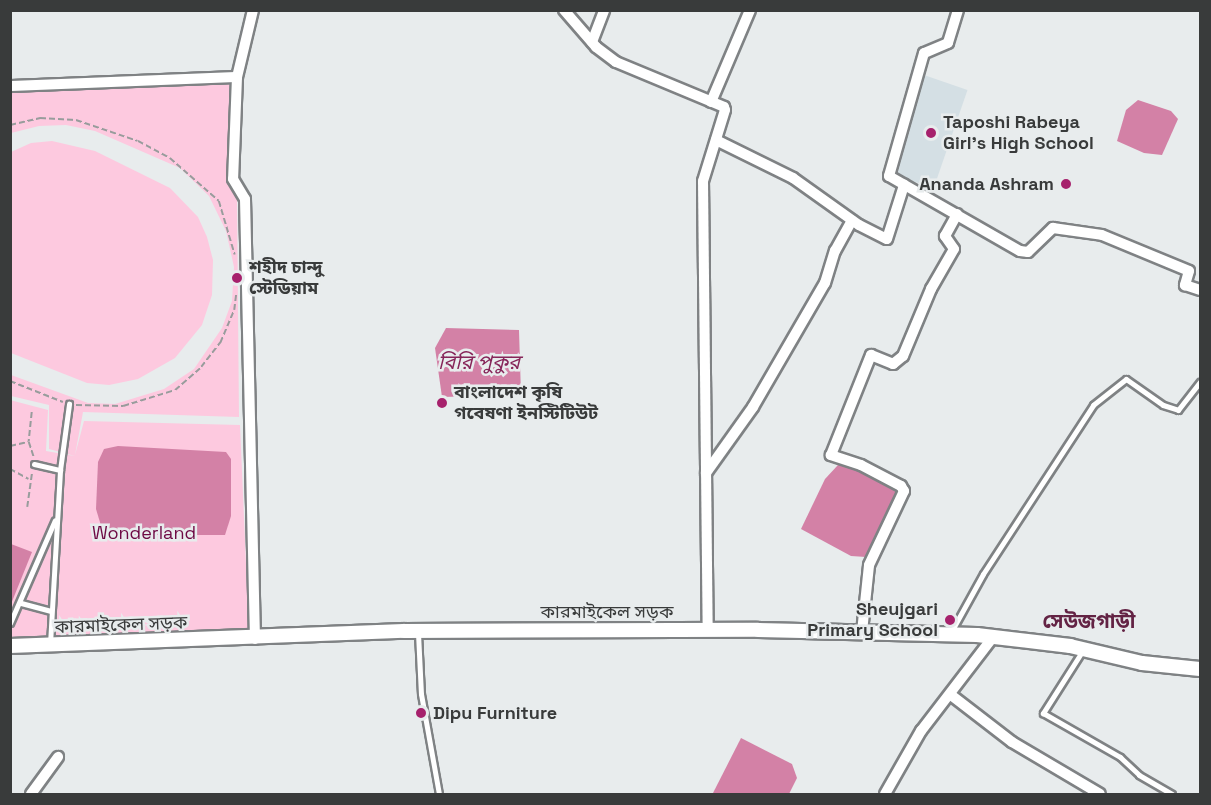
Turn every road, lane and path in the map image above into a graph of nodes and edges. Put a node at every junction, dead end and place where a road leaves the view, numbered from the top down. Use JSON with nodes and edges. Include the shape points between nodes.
{"nodes":[{"id":1,"x":253,"y":10,"type":"edge"},
{"id":2,"x":564,"y":10,"type":"edge"},
{"id":3,"x":604,"y":10,"type":"edge"},
{"id":4,"x":750,"y":10,"type":"edge"},
{"id":5,"x":958,"y":10,"type":"edge"},
{"id":6,"x":592,"y":42,"type":"junction"},
{"id":7,"x":237,"y":77,"type":"junction"},
{"id":8,"x":10,"y":86,"type":"edge"},
{"id":9,"x":711,"y":102,"type":"junction"},
{"id":10,"x":10,"y":125,"type":"edge"},
{"id":11,"x":716,"y":140,"type":"junction"},
{"id":12,"x":904,"y":185,"type":"junction"},
{"id":13,"x":957,"y":214,"type":"junction"},
{"id":14,"x":852,"y":220,"type":"junction"},
{"id":15,"x":236,"y":265,"type":"dead end"},
{"id":16,"x":237,"y":283,"type":"dead end"},
{"id":17,"x":1200,"y":290,"type":"edge"},
{"id":18,"x":10,"y":381,"type":"edge"},
{"id":19,"x":1200,"y":382,"type":"edge"},
{"id":20,"x":69,"y":404,"type":"junction"},
{"id":21,"x":28,"y":442,"type":"dead end"},
{"id":22,"x":10,"y":448,"type":"edge"},
{"id":23,"x":10,"y":462,"type":"edge"},
{"id":24,"x":34,"y":464,"type":"dead end"},
{"id":25,"x":10,"y":469,"type":"edge"},
{"id":26,"x":60,"y":470,"type":"junction"},
{"id":27,"x":706,"y":472,"type":"junction"},
{"id":28,"x":30,"y":479,"type":"dead end"},
{"id":29,"x":58,"y":514,"type":"junction"},
{"id":30,"x":21,"y":603,"type":"junction"},
{"id":31,"x":51,"y":612,"type":"junction"},
{"id":32,"x":10,"y":623,"type":"edge"},
{"id":33,"x":708,"y":630,"type":"junction"},
{"id":34,"x":418,"y":631,"type":"junction"},
{"id":35,"x":862,"y":632,"type":"junction"},
{"id":36,"x":950,"y":634,"type":"junction"},
{"id":37,"x":994,"y":636,"type":"junction"},
{"id":38,"x":255,"y":639,"type":"junction"},
{"id":39,"x":10,"y":646,"type":"edge"},
{"id":40,"x":50,"y":646,"type":"junction"},
{"id":41,"x":1084,"y":649,"type":"junction"},
{"id":42,"x":1200,"y":669,"type":"edge"},
{"id":43,"x":951,"y":695,"type":"junction"},
{"id":44,"x":58,"y":757,"type":"dead end"},
{"id":45,"x":31,"y":795,"type":"edge"},
{"id":46,"x":439,"y":795,"type":"edge"},
{"id":47,"x":885,"y":795,"type":"edge"},
{"id":48,"x":1100,"y":795,"type":"edge"},
{"id":49,"x":1172,"y":795,"type":"edge"}],
"edges":[{"from":1,"to":7,"type":"street"},
{"from":2,"to":6,"type":"street"},
{"from":3,"to":6,"type":"street"},
{"from":4,"to":9,"type":"street"},
{"from":5,"to":12,"type":"street","via":[[948,43],[924,53],[889,177]]},
{"from":6,"to":9,"type":"street","via":[[616,62],[643,76]]},
{"from":7,"to":8,"type":"street"},
{"from":7,"to":38,"type":"street","via":[[233,179],[244,200]]},
{"from":9,"to":11,"type":"street","via":[[725,111]]},
{"from":10,"to":15,"type":"path","via":[[40,118],[76,120],[138,141],[170,158],[219,201],[232,237]]},
{"from":11,"to":14,"type":"street","via":[[793,178]]},
{"from":11,"to":27,"type":"street","via":[[703,181]]},
{"from":12,"to":13,"type":"street"},
{"from":12,"to":14,"type":"street","via":[[887,239]]},
{"from":13,"to":17,"type":"street","via":[[1020,251],[1028,252],[1053,228],[1102,236],[1189,271],[1185,285]]},
{"from":13,"to":35,"type":"street","via":[[945,236],[954,249],[931,289],[903,356],[893,364],[871,355],[831,455],[861,465],[904,491],[869,565]]},
{"from":14,"to":27,"type":"street","via":[[835,250],[825,283],[753,407]]},
{"from":16,"to":20,"type":"path","via":[[234,310],[220,343],[175,390],[123,406]]},
{"from":18,"to":20,"type":"path"},
{"from":19,"to":36,"type":"lane","via":[[1178,410],[1163,405],[1126,379],[1093,405],[983,574]]},
{"from":20,"to":26,"type":"lane"},
{"from":21,"to":22,"type":"path"},
{"from":22,"to":23,"type":"path"},
{"from":24,"to":26,"type":"lane"},
{"from":25,"to":28,"type":"path"},
{"from":26,"to":29,"type":"lane"},
{"from":27,"to":33,"type":"street"},
{"from":29,"to":30,"type":"lane"},
{"from":29,"to":31,"type":"lane"},
{"from":30,"to":31,"type":"lane"},
{"from":30,"to":32,"type":"lane"},
{"from":31,"to":40,"type":"lane"},
{"from":33,"to":34,"type":"street","name":"কারমাইকেল সড়ক"},
{"from":33,"to":35,"type":"street","name":"কারমাইকেল সড়ক"},
{"from":34,"to":38,"type":"street","name":"কারমাইকেল সড়ক"},
{"from":34,"to":46,"type":"lane","via":[[421,694]]},
{"from":35,"to":36,"type":"street","name":"কারমাইকেল সড়ক"},
{"from":36,"to":37,"type":"street","name":"কারমাইকেল সড়ক"},
{"from":37,"to":41,"type":"street","name":"কারমাইকেল সড়ক"},
{"from":37,"to":43,"type":"street"},
{"from":38,"to":40,"type":"street","name":"কারমাইকেল সড়ক"},
{"from":39,"to":40,"type":"street","name":"কারমাইকেল সড়ক"},
{"from":41,"to":42,"type":"street","name":"কারমাইকেল সড়ক","via":[[1142,663]]},
{"from":41,"to":49,"type":"lane","via":[[1043,713],[1120,757],[1139,775]]},
{"from":43,"to":47,"type":"street","via":[[921,731]]},
{"from":43,"to":48,"type":"street","via":[[1012,742]]},
{"from":44,"to":45,"type":"street"}]}
